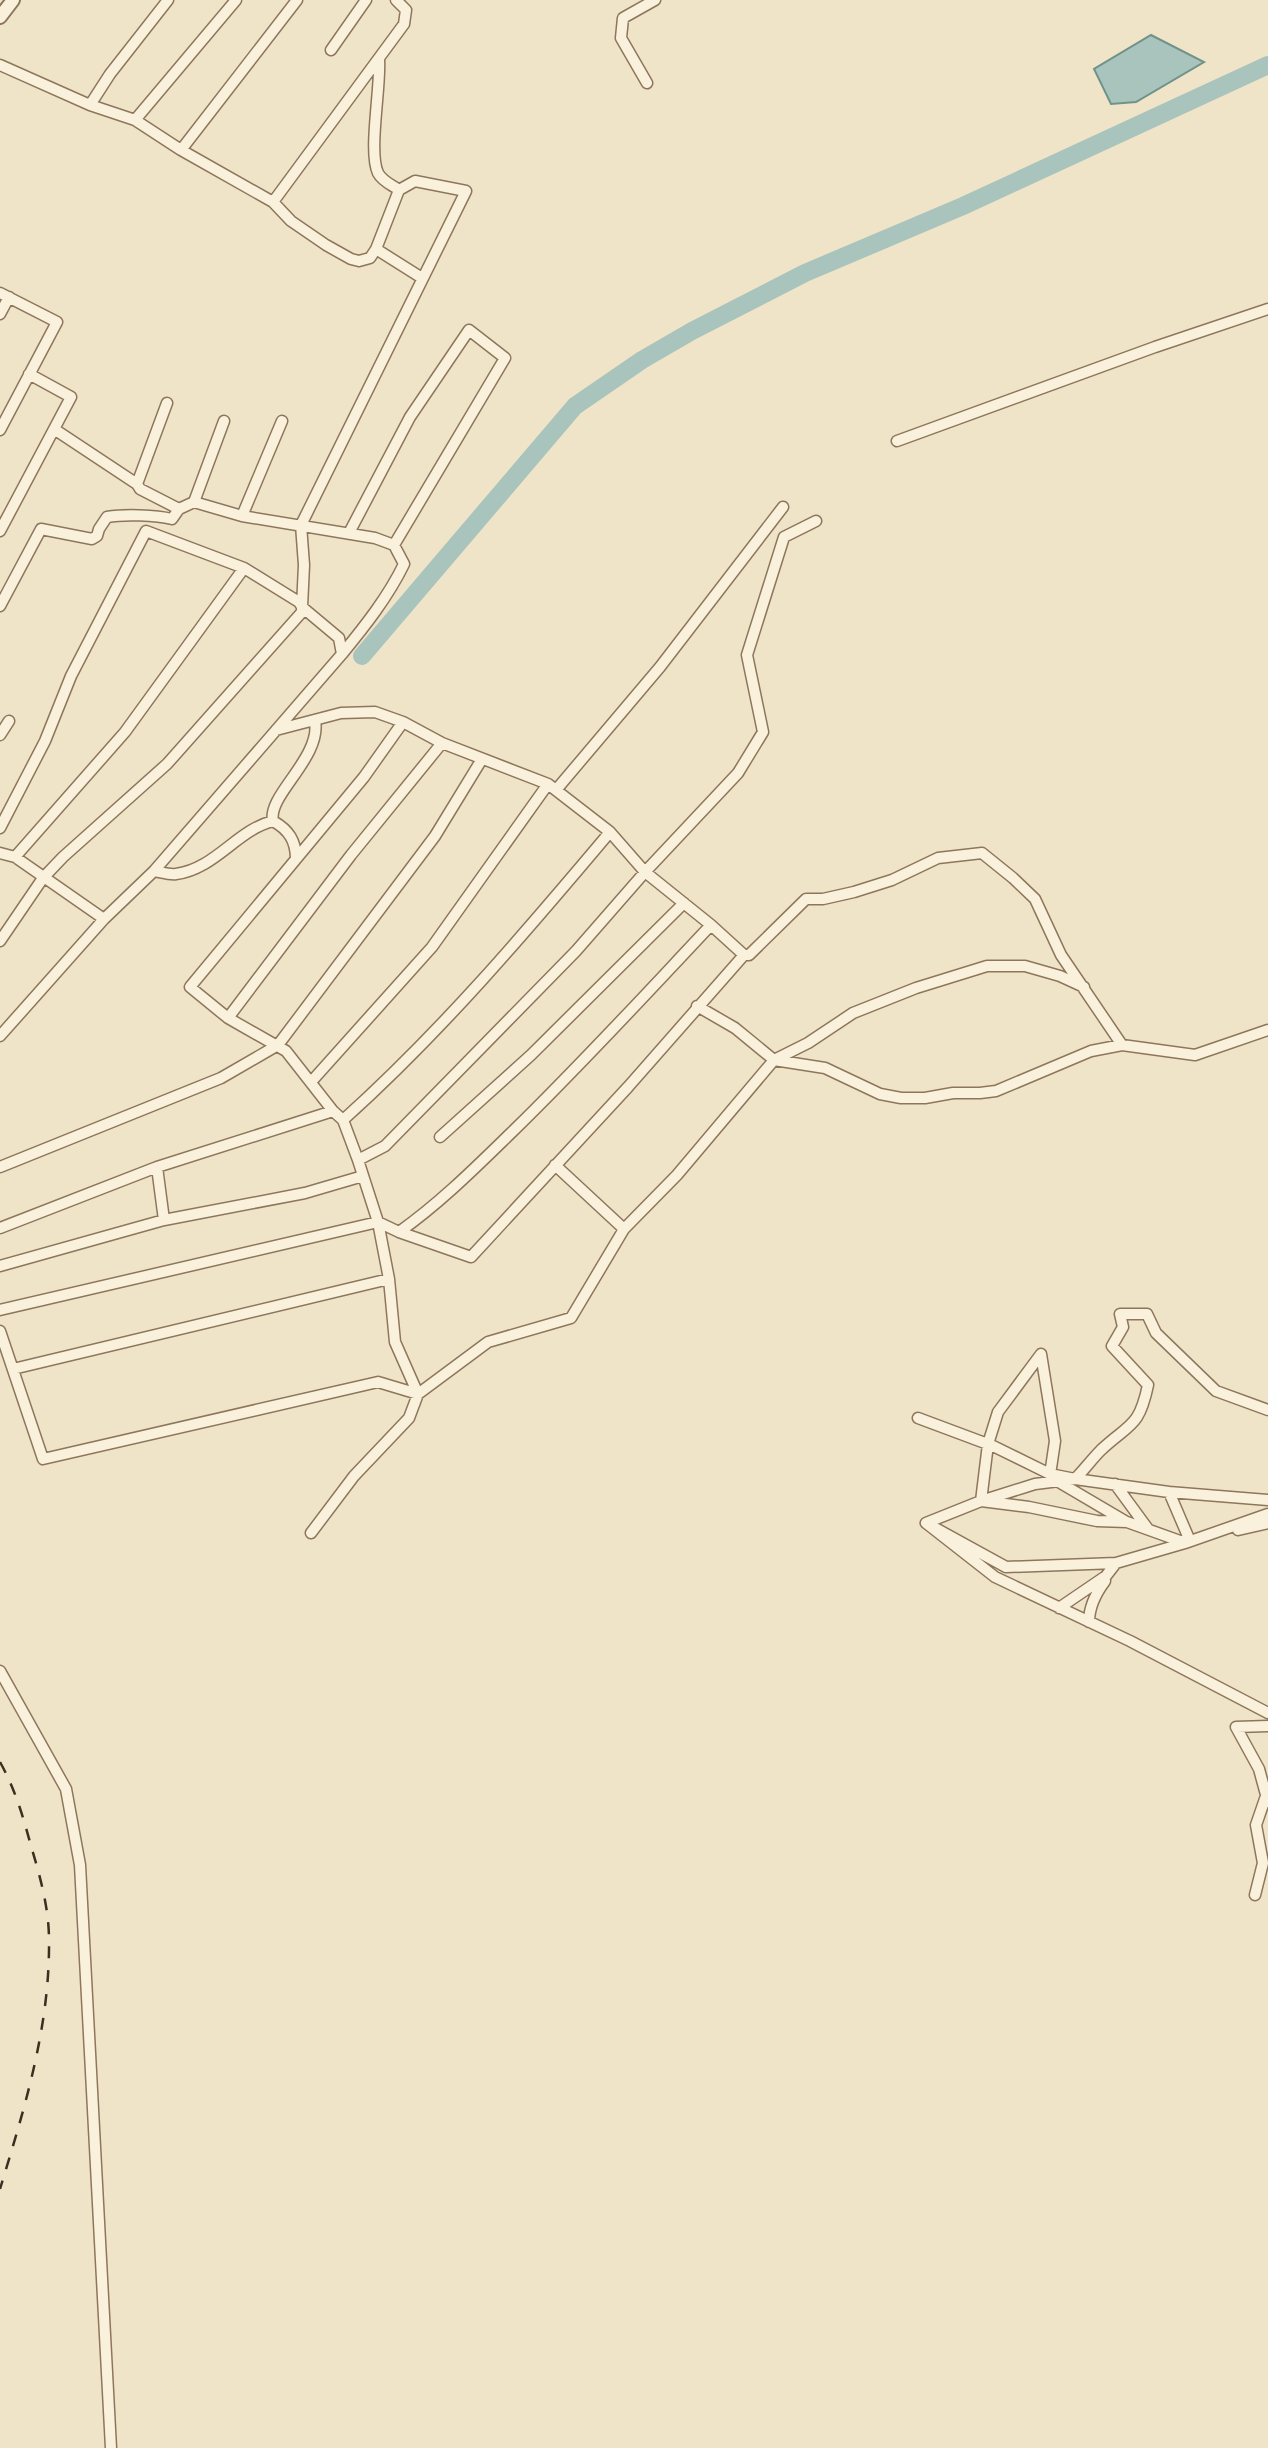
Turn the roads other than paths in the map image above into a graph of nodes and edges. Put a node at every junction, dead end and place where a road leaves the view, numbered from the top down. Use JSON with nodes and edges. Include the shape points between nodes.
{"nodes":[{"id":1,"x":13,"y":0,"type":"edge"},
{"id":2,"x":168,"y":0,"type":"edge"},
{"id":3,"x":236,"y":0,"type":"edge"},
{"id":4,"x":297,"y":0,"type":"edge"},
{"id":5,"x":366,"y":0,"type":"edge"},
{"id":6,"x":396,"y":0,"type":"edge"},
{"id":7,"x":655,"y":0,"type":"edge"},
{"id":8,"x":0,"y":17,"type":"edge"},
{"id":9,"x":331,"y":50,"type":"dead end"},
{"id":10,"x":379,"y":60,"type":"junction"},
{"id":11,"x":0,"y":65,"type":"edge"},
{"id":12,"x":647,"y":83,"type":"dead end"},
{"id":13,"x":90,"y":106,"type":"junction"},
{"id":14,"x":135,"y":120,"type":"junction"},
{"id":15,"x":181,"y":150,"type":"junction"},
{"id":16,"x":399,"y":190,"type":"junction"},
{"id":17,"x":273,"y":202,"type":"junction"},
{"id":18,"x":376,"y":248,"type":"junction"},
{"id":19,"x":422,"y":278,"type":"junction"},
{"id":20,"x":4,"y":295,"type":"edge"},
{"id":21,"x":1268,"y":310,"type":"edge"},
{"id":22,"x":0,"y":314,"type":"edge"},
{"id":23,"x":29,"y":374,"type":"junction"},
{"id":24,"x":167,"y":403,"type":"dead end"},
{"id":25,"x":224,"y":421,"type":"dead end"},
{"id":26,"x":282,"y":421,"type":"dead end"},
{"id":27,"x":54,"y":429,"type":"junction"},
{"id":28,"x":0,"y":430,"type":"edge"},
{"id":29,"x":897,"y":441,"type":"dead end"},
{"id":30,"x":137,"y":484,"type":"junction"},
{"id":31,"x":194,"y":502,"type":"junction"},
{"id":32,"x":783,"y":507,"type":"dead end"},
{"id":33,"x":179,"y":509,"type":"junction"},
{"id":34,"x":242,"y":516,"type":"junction"},
{"id":35,"x":816,"y":521,"type":"dead end"},
{"id":36,"x":301,"y":525,"type":"junction"},
{"id":37,"x":0,"y":531,"type":"edge"},
{"id":38,"x":349,"y":533,"type":"junction"},
{"id":39,"x":394,"y":545,"type":"junction"},
{"id":40,"x":244,"y":568,"type":"junction"},
{"id":41,"x":0,"y":606,"type":"edge"},
{"id":42,"x":302,"y":607,"type":"junction"},
{"id":43,"x":342,"y":654,"type":"junction"},
{"id":44,"x":315,"y":720,"type":"junction"},
{"id":45,"x":9,"y":721,"type":"dead end"},
{"id":46,"x":403,"y":722,"type":"junction"},
{"id":47,"x":276,"y":730,"type":"junction"},
{"id":48,"x":0,"y":735,"type":"edge"},
{"id":49,"x":442,"y":743,"type":"junction"},
{"id":50,"x":481,"y":759,"type":"junction"},
{"id":51,"x":552,"y":787,"type":"junction"},
{"id":52,"x":273,"y":821,"type":"junction"},
{"id":53,"x":0,"y":828,"type":"edge"},
{"id":54,"x":610,"y":832,"type":"junction"},
{"id":55,"x":0,"y":853,"type":"edge"},
{"id":56,"x":15,"y":857,"type":"junction"},
{"id":57,"x":296,"y":859,"type":"junction"},
{"id":58,"x":154,"y":871,"type":"junction"},
{"id":59,"x":645,"y":872,"type":"junction"},
{"id":60,"x":43,"y":878,"type":"junction"},
{"id":61,"x":684,"y":903,"type":"junction"},
{"id":62,"x":104,"y":919,"type":"junction"},
{"id":63,"x":711,"y":925,"type":"junction"},
{"id":64,"x":0,"y":941,"type":"edge"},
{"id":65,"x":744,"y":955,"type":"junction"},
{"id":66,"x":1084,"y":987,"type":"junction"},
{"id":67,"x":698,"y":1006,"type":"junction"},
{"id":68,"x":228,"y":1018,"type":"junction"},
{"id":69,"x":1268,"y":1030,"type":"edge"},
{"id":70,"x":0,"y":1036,"type":"edge"},
{"id":71,"x":278,"y":1045,"type":"junction"},
{"id":72,"x":1122,"y":1045,"type":"junction"},
{"id":73,"x":774,"y":1060,"type":"junction"},
{"id":74,"x":312,"y":1082,"type":"junction"},
{"id":75,"x":333,"y":1111,"type":"junction"},
{"id":76,"x":343,"y":1120,"type":"junction"},
{"id":77,"x":440,"y":1137,"type":"dead end"},
{"id":78,"x":358,"y":1160,"type":"junction"},
{"id":79,"x":555,"y":1164,"type":"junction"},
{"id":80,"x":0,"y":1167,"type":"edge"},
{"id":81,"x":157,"y":1167,"type":"junction"},
{"id":82,"x":363,"y":1177,"type":"junction"},
{"id":83,"x":164,"y":1220,"type":"junction"},
{"id":84,"x":378,"y":1222,"type":"junction"},
{"id":85,"x":0,"y":1228,"type":"edge"},
{"id":86,"x":624,"y":1228,"type":"junction"},
{"id":87,"x":399,"y":1232,"type":"junction"},
{"id":88,"x":0,"y":1266,"type":"edge"},
{"id":89,"x":389,"y":1279,"type":"junction"},
{"id":90,"x":0,"y":1310,"type":"edge"},
{"id":91,"x":0,"y":1331,"type":"edge"},
{"id":92,"x":13,"y":1369,"type":"junction"},
{"id":93,"x":418,"y":1394,"type":"junction"},
{"id":94,"x":1268,"y":1410,"type":"edge"},
{"id":95,"x":918,"y":1418,"type":"dead end"},
{"id":96,"x":988,"y":1444,"type":"junction"},
{"id":97,"x":1051,"y":1468,"type":"dead end"},
{"id":98,"x":1075,"y":1479,"type":"junction"},
{"id":99,"x":1057,"y":1480,"type":"junction"},
{"id":100,"x":1115,"y":1484,"type":"junction"},
{"id":101,"x":1169,"y":1492,"type":"junction"},
{"id":102,"x":1266,"y":1499,"type":"edge"},
{"id":103,"x":982,"y":1501,"type":"junction"},
{"id":104,"x":1268,"y":1514,"type":"edge"},
{"id":105,"x":1127,"y":1522,"type":"junction"},
{"id":106,"x":926,"y":1523,"type":"junction"},
{"id":107,"x":1268,"y":1523,"type":"edge"},
{"id":108,"x":1149,"y":1530,"type":"junction"},
{"id":109,"x":312,"y":1533,"type":"dead end"},
{"id":110,"x":1192,"y":1540,"type":"junction"},
{"id":111,"x":1113,"y":1567,"type":"junction"},
{"id":112,"x":1059,"y":1608,"type":"junction"},
{"id":113,"x":1089,"y":1622,"type":"junction"},
{"id":114,"x":0,"y":1671,"type":"edge"},
{"id":115,"x":1268,"y":1705,"type":"edge"},
{"id":116,"x":1255,"y":1706,"type":"junction"},
{"id":117,"x":1268,"y":1713,"type":"edge"},
{"id":118,"x":1268,"y":1726,"type":"edge"},
{"id":119,"x":1267,"y":1799,"type":"edge"},
{"id":120,"x":1255,"y":1895,"type":"dead end"},
{"id":121,"x":111,"y":2448,"type":"edge"}],
"edges":[{"from":1,"to":8,"type":"street"},
{"from":2,"to":13,"type":"street"},
{"from":3,"to":14,"type":"street"},
{"from":4,"to":15,"type":"street"},
{"from":5,"to":9,"type":"street"},
{"from":6,"to":10,"type":"street","via":[[406,10],[404,24]]},
{"from":7,"to":12,"type":"street","via":[[623,18],[621,38]]},
{"from":10,"to":16,"type":"street","via":[[374,155],[377,172]]},
{"from":10,"to":17,"type":"street"},
{"from":11,"to":13,"type":"street"},
{"from":13,"to":14,"type":"street"},
{"from":14,"to":15,"type":"street"},
{"from":15,"to":17,"type":"street"},
{"from":16,"to":18,"type":"street"},
{"from":16,"to":19,"type":"street","via":[[415,181],[466,191]]},
{"from":17,"to":18,"type":"street","via":[[291,221],[351,259],[370,258]]},
{"from":18,"to":19,"type":"street"},
{"from":19,"to":36,"type":"street"},
{"from":20,"to":22,"type":"street"},
{"from":20,"to":23,"type":"street","via":[[57,322]]},
{"from":21,"to":29,"type":"street"},
{"from":23,"to":27,"type":"street","via":[[71,397]]},
{"from":23,"to":28,"type":"street"},
{"from":24,"to":30,"type":"street"},
{"from":25,"to":31,"type":"street"},
{"from":26,"to":34,"type":"street"},
{"from":27,"to":30,"type":"street"},
{"from":27,"to":37,"type":"street"},
{"from":30,"to":33,"type":"street"},
{"from":31,"to":33,"type":"street"},
{"from":31,"to":34,"type":"street"},
{"from":32,"to":51,"type":"street","via":[[660,667]]},
{"from":33,"to":41,"type":"street","via":[[172,519],[107,517],[92,539],[41,529]]},
{"from":34,"to":36,"type":"street"},
{"from":35,"to":59,"type":"street","via":[[784,537],[747,655],[763,732],[738,773]]},
{"from":36,"to":38,"type":"street"},
{"from":36,"to":42,"type":"street"},
{"from":38,"to":39,"type":"street"},
{"from":38,"to":39,"type":"street","via":[[410,417],[469,330],[505,358]]},
{"from":39,"to":43,"type":"street","via":[[404,564],[366,626]]},
{"from":40,"to":42,"type":"street"},
{"from":40,"to":53,"type":"street","via":[[146,531]]},
{"from":40,"to":56,"type":"street","via":[[125,732]]},
{"from":42,"to":43,"type":"street","via":[[339,638]]},
{"from":42,"to":60,"type":"street","via":[[167,764]]},
{"from":43,"to":47,"type":"street"},
{"from":44,"to":46,"type":"street","via":[[341,713],[375,712]]},
{"from":44,"to":47,"type":"street"},
{"from":44,"to":52,"type":"street","via":[[316,737],[310,752],[274,809]]},
{"from":45,"to":48,"type":"street"},
{"from":46,"to":49,"type":"street"},
{"from":46,"to":57,"type":"street"},
{"from":47,"to":58,"type":"street"},
{"from":49,"to":50,"type":"street"},
{"from":49,"to":68,"type":"street"},
{"from":50,"to":51,"type":"street"},
{"from":50,"to":71,"type":"street","via":[[435,836]]},
{"from":51,"to":54,"type":"street"},
{"from":51,"to":74,"type":"street","via":[[432,947]]},
{"from":52,"to":57,"type":"street","via":[[285,828],[295,843]]},
{"from":52,"to":58,"type":"street","via":[[254,828],[198,868],[175,874]]},
{"from":54,"to":59,"type":"street"},
{"from":54,"to":76,"type":"street","via":[[440,1027]]},
{"from":55,"to":56,"type":"street"},
{"from":56,"to":60,"type":"street"},
{"from":57,"to":68,"type":"street","via":[[190,987]]},
{"from":58,"to":62,"type":"street"},
{"from":59,"to":61,"type":"street"},
{"from":59,"to":78,"type":"street","via":[[576,951],[386,1146]]},
{"from":60,"to":62,"type":"street"},
{"from":60,"to":64,"type":"street"},
{"from":61,"to":63,"type":"street"},
{"from":61,"to":77,"type":"street"},
{"from":62,"to":70,"type":"street"},
{"from":63,"to":65,"type":"street"},
{"from":63,"to":87,"type":"street","via":[[560,1086],[429,1211]]},
{"from":65,"to":66,"type":"street","via":[[806,898],[854,892],[938,858],[982,853],[1035,899],[1061,955]]},
{"from":65,"to":67,"type":"street"},
{"from":66,"to":72,"type":"street"},
{"from":66,"to":73,"type":"street","via":[[1025,966],[987,966],[853,1013]]},
{"from":67,"to":73,"type":"street"},
{"from":67,"to":79,"type":"street"},
{"from":68,"to":71,"type":"street"},
{"from":69,"to":72,"type":"street","via":[[1195,1055]]},
{"from":71,"to":74,"type":"street"},
{"from":71,"to":80,"type":"street","via":[[221,1078]]},
{"from":72,"to":73,"type":"street","via":[[1091,1051],[996,1091],[913,1098],[880,1094],[824,1068]]},
{"from":73,"to":86,"type":"street","via":[[677,1175]]},
{"from":74,"to":75,"type":"street"},
{"from":75,"to":76,"type":"street"},
{"from":75,"to":81,"type":"street"},
{"from":76,"to":78,"type":"street"},
{"from":78,"to":82,"type":"street"},
{"from":79,"to":86,"type":"street"},
{"from":79,"to":87,"type":"street","via":[[471,1256]]},
{"from":81,"to":83,"type":"street"},
{"from":81,"to":85,"type":"street"},
{"from":82,"to":83,"type":"street"},
{"from":82,"to":84,"type":"street"},
{"from":83,"to":88,"type":"street"},
{"from":84,"to":87,"type":"street"},
{"from":84,"to":89,"type":"street"},
{"from":84,"to":90,"type":"street"},
{"from":86,"to":93,"type":"street","via":[[571,1318],[488,1342]]},
{"from":89,"to":92,"type":"street"},
{"from":89,"to":93,"type":"street","via":[[395,1342]]},
{"from":91,"to":92,"type":"street"},
{"from":92,"to":93,"type":"street","via":[[43,1459],[378,1382]]},
{"from":93,"to":109,"type":"street","via":[[409,1418],[354,1476]]},
{"from":94,"to":98,"type":"street","via":[[1216,1391],[1156,1333],[1147,1314],[1120,1314],[1123,1328],[1112,1346],[1148,1385],[1143,1407],[1133,1424]]},
{"from":95,"to":96,"type":"street"},
{"from":96,"to":97,"type":"street","via":[[998,1412],[1041,1354],[1055,1441]]},
{"from":96,"to":98,"type":"street","via":[[1050,1474]]},
{"from":96,"to":103,"type":"street"},
{"from":98,"to":99,"type":"street"},
{"from":98,"to":100,"type":"street"},
{"from":99,"to":103,"type":"street"},
{"from":99,"to":105,"type":"street"},
{"from":100,"to":101,"type":"street"},
{"from":100,"to":108,"type":"street"},
{"from":101,"to":102,"type":"street"},
{"from":101,"to":110,"type":"street"},
{"from":103,"to":105,"type":"street"},
{"from":103,"to":106,"type":"street"},
{"from":104,"to":110,"type":"street"},
{"from":105,"to":108,"type":"street"},
{"from":106,"to":111,"type":"street","via":[[1006,1567]]},
{"from":106,"to":112,"type":"street","via":[[995,1577]]},
{"from":107,"to":110,"type":"street"},
{"from":108,"to":110,"type":"street","via":[[1180,1542]]},
{"from":110,"to":111,"type":"street"},
{"from":111,"to":112,"type":"street"},
{"from":111,"to":113,"type":"street","via":[[1095,1596]]},
{"from":112,"to":113,"type":"street"},
{"from":113,"to":116,"type":"street"},
{"from":114,"to":121,"type":"street","via":[[66,1789],[80,1865]]},
{"from":115,"to":116,"type":"street"},
{"from":116,"to":117,"type":"street"},
{"from":118,"to":119,"type":"street","via":[[1236,1727],[1259,1769]]},
{"from":119,"to":120,"type":"street","via":[[1256,1825],[1263,1863]]}]}
